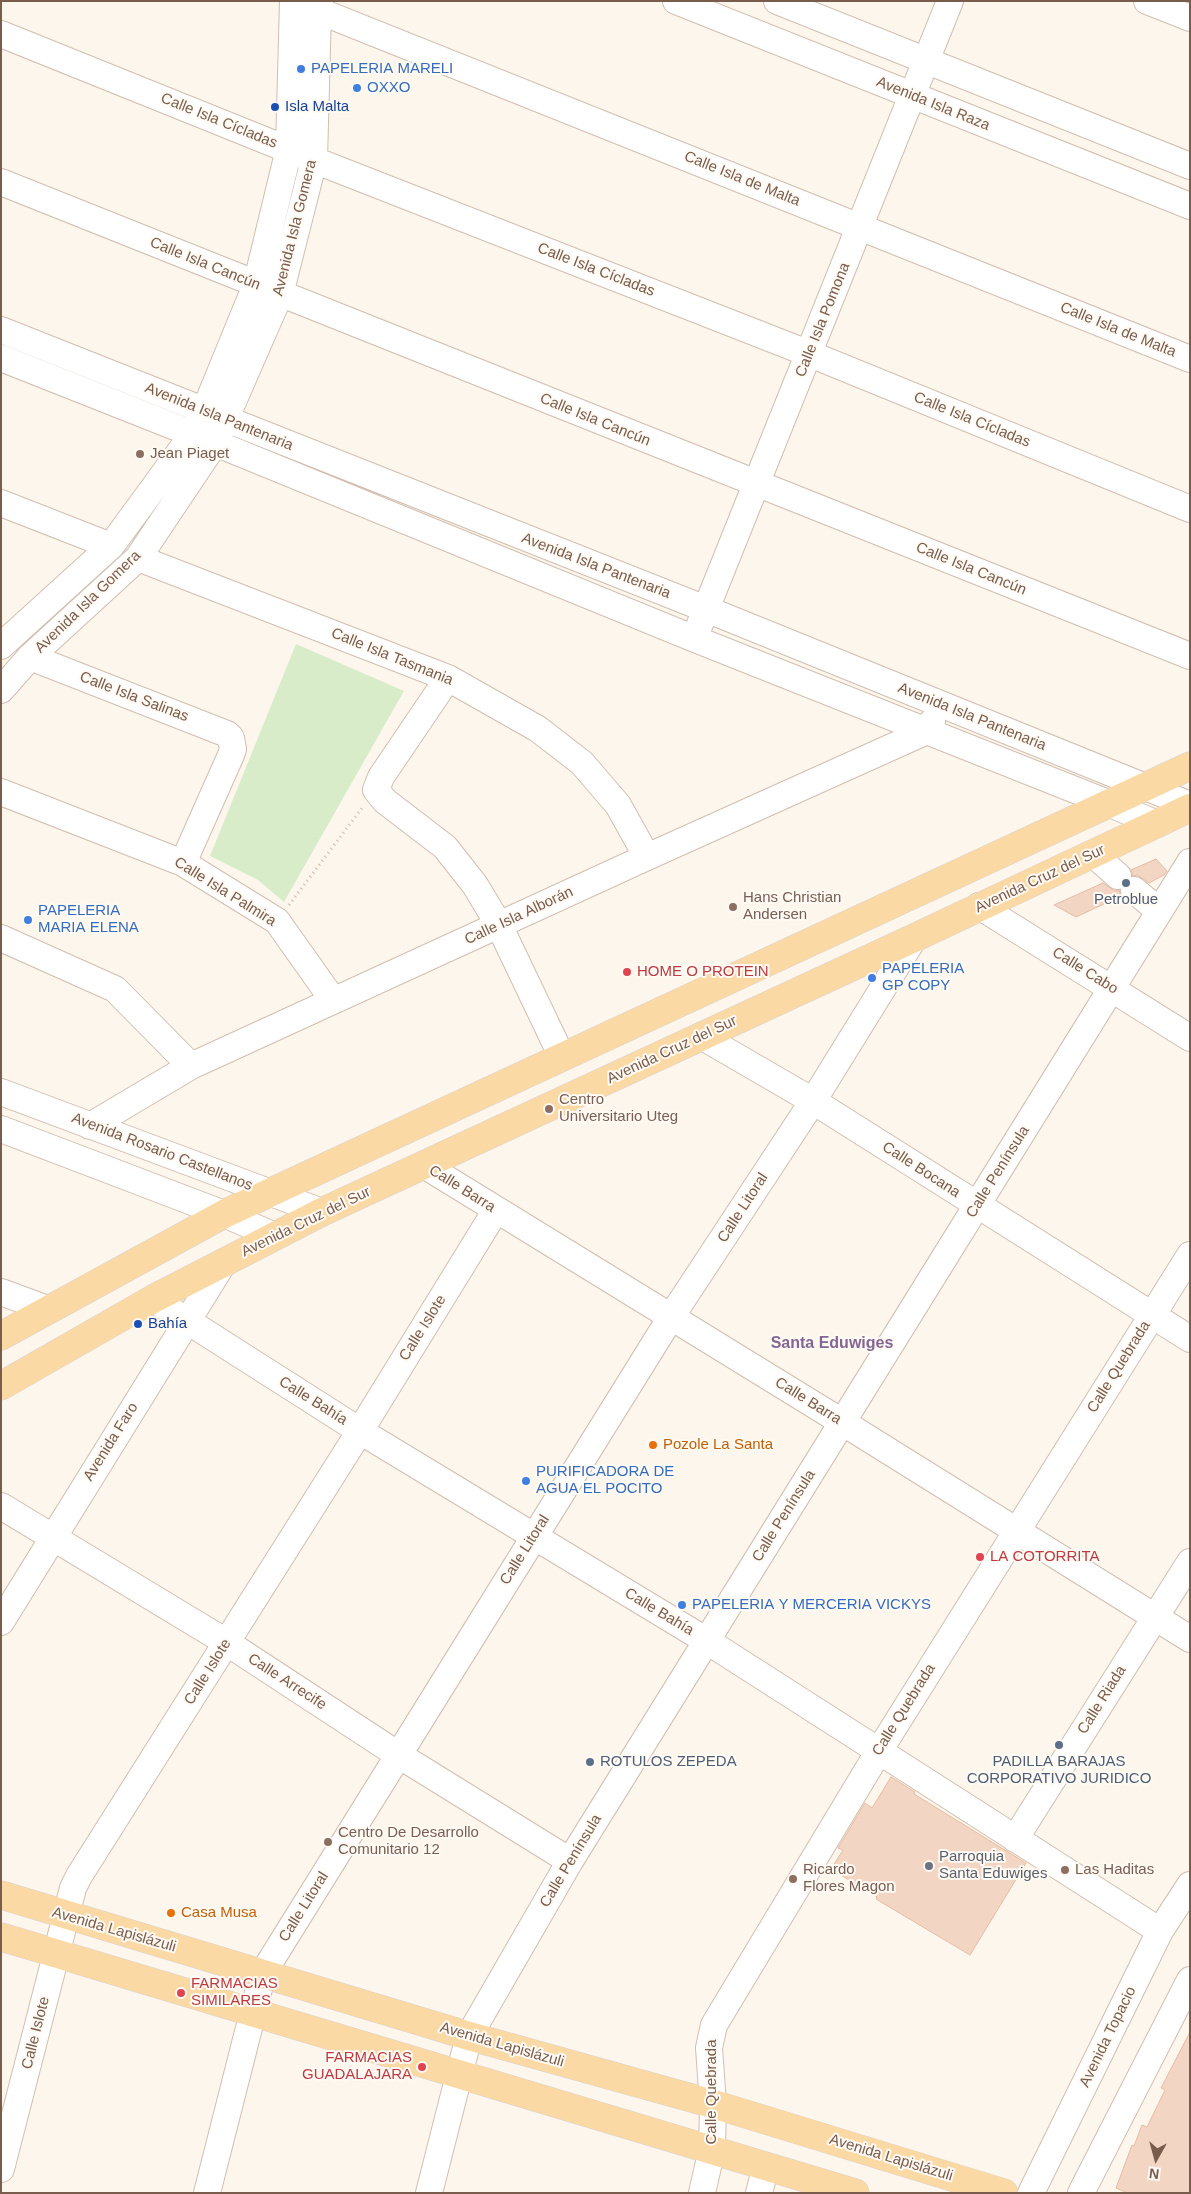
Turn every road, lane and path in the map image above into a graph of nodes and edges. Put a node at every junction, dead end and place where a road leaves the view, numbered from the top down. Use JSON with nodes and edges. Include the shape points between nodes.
{"nodes":[{"id":1,"x":676,"y":1,"type":"edge"},
{"id":2,"x":777,"y":1,"type":"edge"},
{"id":3,"x":950,"y":1,"type":"edge"},
{"id":4,"x":1147,"y":1,"type":"edge"},
{"id":5,"x":306,"y":4,"type":"edge"},
{"id":6,"x":1190,"y":18,"type":"edge"},
{"id":7,"x":1,"y":34,"type":"edge"},
{"id":8,"x":926,"y":61,"type":"junction"},
{"id":9,"x":912,"y":96,"type":"junction"},
{"id":10,"x":289,"y":149,"type":"junction"},
{"id":11,"x":314,"y":160,"type":"junction"},
{"id":12,"x":1190,"y":166,"type":"edge"},
{"id":13,"x":1,"y":182,"type":"edge"},
{"id":14,"x":1190,"y":206,"type":"edge"},
{"id":15,"x":861,"y":226,"type":"junction"},
{"id":16,"x":268,"y":289,"type":"junction"},
{"id":17,"x":1,"y":330,"type":"edge"},
{"id":18,"x":810,"y":354,"type":"junction"},
{"id":19,"x":1,"y":358,"type":"edge"},
{"id":20,"x":1190,"y":359,"type":"edge"},
{"id":21,"x":209,"y":427,"type":"junction"},
{"id":22,"x":756,"y":484,"type":"junction"},
{"id":23,"x":1,"y":503,"type":"edge"},
{"id":24,"x":1190,"y":509,"type":"edge"},
{"id":25,"x":111,"y":546,"type":"junction"},
{"id":26,"x":138,"y":558,"type":"junction"},
{"id":27,"x":56,"y":597,"type":"junction"},
{"id":28,"x":706,"y":609,"type":"junction"},
{"id":29,"x":77,"y":614,"type":"junction"},
{"id":30,"x":695,"y":639,"type":"junction"},
{"id":31,"x":1,"y":646,"type":"edge"},
{"id":32,"x":1190,"y":656,"type":"edge"},
{"id":33,"x":30,"y":657,"type":"junction"},
{"id":34,"x":448,"y":678,"type":"junction"},
{"id":35,"x":1,"y":690,"type":"edge"},
{"id":36,"x":940,"y":703,"type":"junction"},
{"id":37,"x":927,"y":732,"type":"junction"},
{"id":38,"x":1190,"y":766,"type":"edge"},
{"id":39,"x":1144,"y":787,"type":"junction"},
{"id":40,"x":376,"y":790,"type":"junction"},
{"id":41,"x":1,"y":792,"type":"edge"},
{"id":42,"x":1108,"y":803,"type":"junction"},
{"id":43,"x":1190,"y":806,"type":"edge"},
{"id":44,"x":1157,"y":824,"type":"junction"},
{"id":45,"x":1093,"y":854,"type":"junction"},
{"id":46,"x":647,"y":857,"type":"junction"},
{"id":47,"x":1190,"y":862,"type":"edge"},
{"id":48,"x":183,"y":863,"type":"junction"},
{"id":49,"x":979,"y":906,"type":"junction"},
{"id":50,"x":1159,"y":911,"type":"junction"},
{"id":51,"x":277,"y":921,"type":"junction"},
{"id":52,"x":499,"y":925,"type":"junction"},
{"id":53,"x":1,"y":938,"type":"edge"},
{"id":54,"x":914,"y":938,"type":"junction"},
{"id":55,"x":1112,"y":988,"type":"junction"},
{"id":56,"x":334,"y":1000,"type":"junction"},
{"id":57,"x":701,"y":1036,"type":"junction"},
{"id":58,"x":1190,"y":1038,"type":"edge"},
{"id":59,"x":562,"y":1057,"type":"junction"},
{"id":60,"x":191,"y":1066,"type":"junction"},
{"id":61,"x":1,"y":1092,"type":"edge"},
{"id":62,"x":813,"y":1101,"type":"junction"},
{"id":63,"x":90,"y":1126,"type":"junction"},
{"id":64,"x":1,"y":1129,"type":"edge"},
{"id":65,"x":424,"y":1165,"type":"junction"},
{"id":66,"x":270,"y":1193,"type":"junction"},
{"id":67,"x":976,"y":1206,"type":"junction"},
{"id":68,"x":496,"y":1210,"type":"junction"},
{"id":69,"x":322,"y":1212,"type":"junction"},
{"id":70,"x":224,"y":1214,"type":"junction"},
{"id":71,"x":275,"y":1236,"type":"junction"},
{"id":72,"x":1190,"y":1255,"type":"edge"},
{"id":73,"x":224,"y":1262,"type":"junction"},
{"id":74,"x":1,"y":1292,"type":"edge"},
{"id":75,"x":153,"y":1299,"type":"junction"},
{"id":76,"x":47,"y":1309,"type":"junction"},
{"id":77,"x":1152,"y":1315,"type":"junction"},
{"id":78,"x":671,"y":1317,"type":"junction"},
{"id":79,"x":186,"y":1320,"type":"junction"},
{"id":80,"x":1,"y":1336,"type":"edge"},
{"id":81,"x":1190,"y":1339,"type":"edge"},
{"id":82,"x":1,"y":1386,"type":"edge"},
{"id":83,"x":842,"y":1422,"type":"junction"},
{"id":84,"x":360,"y":1430,"type":"junction"},
{"id":85,"x":1,"y":1506,"type":"edge"},
{"id":86,"x":1016,"y":1531,"type":"junction"},
{"id":87,"x":53,"y":1537,"type":"junction"},
{"id":88,"x":533,"y":1537,"type":"junction"},
{"id":89,"x":1190,"y":1562,"type":"edge"},
{"id":90,"x":1155,"y":1617,"type":"junction"},
{"id":91,"x":1,"y":1622,"type":"edge"},
{"id":92,"x":1190,"y":1639,"type":"edge"},
{"id":93,"x":707,"y":1640,"type":"junction"},
{"id":94,"x":226,"y":1642,"type":"junction"},
{"id":95,"x":879,"y":1751,"type":"junction"},
{"id":96,"x":397,"y":1754,"type":"junction"},
{"id":97,"x":1015,"y":1838,"type":"junction"},
{"id":98,"x":570,"y":1861,"type":"junction"},
{"id":99,"x":1190,"y":1885,"type":"edge"},
{"id":100,"x":1,"y":1895,"type":"edge"},
{"id":101,"x":66,"y":1916,"type":"junction"},
{"id":102,"x":1160,"y":1931,"type":"junction"},
{"id":103,"x":1,"y":1937,"type":"edge"},
{"id":104,"x":56,"y":1954,"type":"junction"},
{"id":105,"x":263,"y":1973,"type":"junction"},
{"id":106,"x":1190,"y":1980,"type":"edge"},
{"id":107,"x":252,"y":2012,"type":"junction"},
{"id":108,"x":469,"y":2036,"type":"junction"},
{"id":109,"x":460,"y":2076,"type":"junction"},
{"id":110,"x":713,"y":2104,"type":"junction"},
{"id":111,"x":712,"y":2149,"type":"junction"},
{"id":112,"x":766,"y":2166,"type":"junction"},
{"id":113,"x":1,"y":2168,"type":"edge"},
{"id":114,"x":207,"y":2193,"type":"edge"},
{"id":115,"x":429,"y":2193,"type":"edge"},
{"id":116,"x":702,"y":2193,"type":"edge"},
{"id":117,"x":759,"y":2193,"type":"edge"},
{"id":118,"x":855,"y":2193,"type":"edge"},
{"id":119,"x":1004,"y":2193,"type":"edge"},
{"id":120,"x":1032,"y":2193,"type":"edge"},
{"id":121,"x":1081,"y":2193,"type":"edge"}],
"edges":[{"from":1,"to":9,"type":"street","name":"Avenida Isla Raza"},
{"from":2,"to":8,"type":"street"},
{"from":3,"to":8,"type":"street","name":"Calle Isla Pomona"},
{"from":4,"to":6,"type":"street"},
{"from":5,"to":10,"type":"street","name":"Avenida Isla Gomera"},
{"from":5,"to":11,"type":"street","name":"Avenida Isla Gomera"},
{"from":5,"to":15,"type":"street","name":"Calle Isla de Malta"},
{"from":7,"to":10,"type":"street","name":"Calle Isla Cícladas"},
{"from":8,"to":9,"type":"street","name":"Calle Isla Pomona"},
{"from":8,"to":12,"type":"street"},
{"from":9,"to":14,"type":"street","name":"Avenida Isla Raza"},
{"from":9,"to":15,"type":"street","name":"Calle Isla Pomona"},
{"from":10,"to":11,"type":"street","name":"Calle Isla Cícladas"},
{"from":10,"to":16,"type":"street","name":"Avenida Isla Gomera"},
{"from":11,"to":16,"type":"street","name":"Avenida Isla Gomera"},
{"from":11,"to":18,"type":"street","name":"Calle Isla Cícladas"},
{"from":13,"to":16,"type":"street","name":"Calle Isla Cancún"},
{"from":15,"to":18,"type":"street","name":"Calle Isla Pomona"},
{"from":15,"to":20,"type":"street","name":"Calle Isla de Malta"},
{"from":16,"to":21,"type":"street","name":"Avenida Isla Gomera"},
{"from":16,"to":22,"type":"street","name":"Calle Isla Cancún"},
{"from":17,"to":21,"type":"street","name":"Avenida Isla Pantenaria"},
{"from":18,"to":22,"type":"street","name":"Calle Isla Pomona"},
{"from":18,"to":24,"type":"street","name":"Calle Isla Cícladas"},
{"from":19,"to":21,"type":"street","name":"Avenida Isla Pantenaria"},
{"from":21,"to":25,"type":"street","name":"Avenida Isla Gomera"},
{"from":21,"to":26,"type":"street","name":"Avenida Isla Gomera"},
{"from":21,"to":28,"type":"street","name":"Avenida Isla Pantenaria"},
{"from":21,"to":30,"type":"street","name":"Avenida Isla Pantenaria"},
{"from":22,"to":28,"type":"street","name":"Calle Isla Pomona"},
{"from":22,"to":32,"type":"street","name":"Calle Isla Cancún"},
{"from":23,"to":25,"type":"street"},
{"from":25,"to":27,"type":"street","name":"Avenida Isla Gomera"},
{"from":26,"to":29,"type":"street","name":"Avenida Isla Gomera"},
{"from":26,"to":34,"type":"street","name":"Calle Isla Tasmania"},
{"from":27,"to":29,"type":"street"},
{"from":27,"to":31,"type":"street","name":"Avenida Isla Gomera"},
{"from":28,"to":30,"type":"street","name":"Calle Isla Pomona"},
{"from":28,"to":36,"type":"street","name":"Avenida Isla Pantenaria"},
{"from":29,"to":33,"type":"street","name":"Avenida Isla Gomera"},
{"from":30,"to":37,"type":"street","name":"Avenida Isla Pantenaria"},
{"from":33,"to":35,"type":"street","name":"Avenida Isla Gomera"},
{"from":33,"to":48,"type":"street","name":"Calle Isla Salinas","via":[[227,734],[232,742],[231,755]]},
{"from":34,"to":40,"type":"street","via":[[380,777]]},
{"from":34,"to":46,"type":"street","name":"Calle Isla Tasmania","via":[[538,729],[582,762],[618,805]]},
{"from":36,"to":37,"type":"street"},
{"from":36,"to":39,"type":"street","name":"Avenida Isla Pantenaria"},
{"from":37,"to":42,"type":"street","name":"Avenida Isla Pantenaria"},
{"from":37,"to":46,"type":"street","name":"Calle Isla Alborán"},
{"from":38,"to":39,"type":"main road"},
{"from":39,"to":42,"type":"main road"},
{"from":39,"to":43,"type":"street","name":"Avenida Isla Pantenaria"},
{"from":40,"to":51,"type":"path"},
{"from":40,"to":52,"type":"street","via":[[385,801],[445,847],[475,885]]},
{"from":41,"to":48,"type":"street","name":"Calle Isla Palmira"},
{"from":42,"to":44,"type":"street","name":"Avenida Isla Pantenaria"},
{"from":42,"to":59,"type":"main road"},
{"from":43,"to":44,"type":"main road","name":"Avenida Cruz del Sur"},
{"from":44,"to":45,"type":"main road","name":"Avenida Cruz del Sur"},
{"from":45,"to":49,"type":"main road","name":"Avenida Cruz del Sur"},
{"from":45,"to":50,"type":"street"},
{"from":46,"to":52,"type":"street","name":"Calle Isla Alborán"},
{"from":47,"to":50,"type":"street","name":"Calle Península"},
{"from":48,"to":51,"type":"street","name":"Calle Isla Palmira"},
{"from":49,"to":54,"type":"main road","name":"Avenida Cruz del Sur"},
{"from":49,"to":55,"type":"street","name":"Calle Cabo"},
{"from":50,"to":55,"type":"street","name":"Calle Península"},
{"from":51,"to":56,"type":"street","name":"Calle Isla Palmira"},
{"from":52,"to":56,"type":"street","name":"Calle Isla Alborán"},
{"from":52,"to":59,"type":"street"},
{"from":53,"to":60,"type":"street","via":[[115,989]]},
{"from":54,"to":57,"type":"main road","name":"Avenida Cruz del Sur"},
{"from":54,"to":62,"type":"street","name":"Calle Litoral"},
{"from":55,"to":58,"type":"street","name":"Calle Cabo"},
{"from":55,"to":67,"type":"street","name":"Calle Península"},
{"from":56,"to":60,"type":"street","name":"Calle Isla Alborán"},
{"from":57,"to":62,"type":"street","name":"Calle Bocana"},
{"from":57,"to":65,"type":"main road","name":"Avenida Cruz del Sur"},
{"from":59,"to":66,"type":"main road"},
{"from":60,"to":63,"type":"street","name":"Calle Isla Alborán"},
{"from":61,"to":63,"type":"street","name":"Avenida Rosario Castellanos"},
{"from":62,"to":67,"type":"street","name":"Calle Bocana"},
{"from":62,"to":78,"type":"street","name":"Calle Litoral"},
{"from":63,"to":66,"type":"street","name":"Avenida Rosario Castellanos"},
{"from":64,"to":70,"type":"street"},
{"from":65,"to":68,"type":"street","name":"Calle Barra"},
{"from":65,"to":69,"type":"main road","name":"Avenida Cruz del Sur"},
{"from":66,"to":69,"type":"street","name":"Avenida Rosario Castellanos"},
{"from":66,"to":70,"type":"main road"},
{"from":67,"to":77,"type":"street","name":"Calle Bocana"},
{"from":67,"to":83,"type":"street","name":"Calle Península"},
{"from":68,"to":78,"type":"street","name":"Calle Barra"},
{"from":68,"to":84,"type":"street","name":"Calle Islote"},
{"from":69,"to":71,"type":"main road","name":"Avenida Cruz del Sur"},
{"from":70,"to":71,"type":"street"},
{"from":70,"to":76,"type":"main road"},
{"from":71,"to":73,"type":"main road","name":"Avenida Cruz del Sur"},
{"from":72,"to":77,"type":"street","name":"Calle Quebrada"},
{"from":73,"to":75,"type":"main road","name":"Avenida Cruz del Sur"},
{"from":73,"to":79,"type":"street","name":"Avenida Faro"},
{"from":74,"to":76,"type":"street"},
{"from":75,"to":79,"type":"street","name":"Calle Bahía"},
{"from":75,"to":82,"type":"main road","name":"Avenida Cruz del Sur"},
{"from":76,"to":80,"type":"main road"},
{"from":77,"to":81,"type":"street","name":"Calle Bocana"},
{"from":77,"to":86,"type":"street","name":"Calle Quebrada"},
{"from":78,"to":83,"type":"street","name":"Calle Barra"},
{"from":78,"to":88,"type":"street","name":"Calle Litoral"},
{"from":79,"to":84,"type":"street","name":"Calle Bahía"},
{"from":79,"to":87,"type":"street","name":"Avenida Faro"},
{"from":83,"to":86,"type":"street","name":"Calle Barra"},
{"from":83,"to":93,"type":"street","name":"Calle Península"},
{"from":84,"to":88,"type":"street","name":"Calle Bahía"},
{"from":84,"to":94,"type":"street","name":"Calle Islote"},
{"from":85,"to":87,"type":"street","name":"Calle Arrecife"},
{"from":86,"to":90,"type":"street","name":"Calle Barra"},
{"from":86,"to":95,"type":"street","name":"Calle Quebrada"},
{"from":87,"to":91,"type":"street","name":"Avenida Faro"},
{"from":87,"to":94,"type":"street","name":"Calle Arrecife"},
{"from":88,"to":93,"type":"street","name":"Calle Bahía"},
{"from":88,"to":96,"type":"street","name":"Calle Litoral"},
{"from":89,"to":90,"type":"street","name":"Calle Riada"},
{"from":90,"to":92,"type":"street","name":"Calle Barra"},
{"from":90,"to":97,"type":"street","name":"Calle Riada"},
{"from":93,"to":95,"type":"street","name":"Calle Bahía"},
{"from":93,"to":98,"type":"street","name":"Calle Península"},
{"from":94,"to":96,"type":"street","name":"Calle Arrecife"},
{"from":94,"to":101,"type":"street","name":"Calle Islote","via":[[79,1876]]},
{"from":95,"to":97,"type":"street","name":"Calle Bahía"},
{"from":95,"to":110,"type":"street","name":"Calle Quebrada","via":[[714,2025],[709,2048]]},
{"from":96,"to":98,"type":"street","name":"Calle Arrecife"},
{"from":96,"to":105,"type":"street","name":"Calle Litoral"},
{"from":97,"to":102,"type":"street","name":"Calle Bahía"},
{"from":98,"to":108,"type":"street","name":"Calle Península"},
{"from":99,"to":102,"type":"street","name":"Avenida Topacio"},
{"from":100,"to":101,"type":"main road","name":"Avenida Lapislázuli"},
{"from":101,"to":104,"type":"street","name":"Calle Islote"},
{"from":101,"to":105,"type":"main road","name":"Avenida Lapislázuli"},
{"from":102,"to":120,"type":"street","name":"Avenida Topacio"},
{"from":103,"to":104,"type":"main road"},
{"from":104,"to":107,"type":"main road"},
{"from":104,"to":113,"type":"street","name":"Calle Islote"},
{"from":105,"to":107,"type":"street","name":"Calle Litoral"},
{"from":105,"to":108,"type":"main road","name":"Avenida Lapislázuli"},
{"from":106,"to":121,"type":"street"},
{"from":107,"to":109,"type":"main road"},
{"from":107,"to":114,"type":"street","name":"Calle Litoral"},
{"from":108,"to":109,"type":"street","name":"Calle Península"},
{"from":108,"to":110,"type":"main road","name":"Avenida Lapislázuli"},
{"from":109,"to":111,"type":"main road"},
{"from":109,"to":115,"type":"street","name":"Calle Península"},
{"from":110,"to":111,"type":"street","name":"Calle Quebrada"},
{"from":110,"to":119,"type":"main road","name":"Avenida Lapislázuli"},
{"from":111,"to":112,"type":"main road"},
{"from":111,"to":116,"type":"street","name":"Calle Quebrada"},
{"from":112,"to":117,"type":"street"},
{"from":112,"to":118,"type":"main road"}]}
